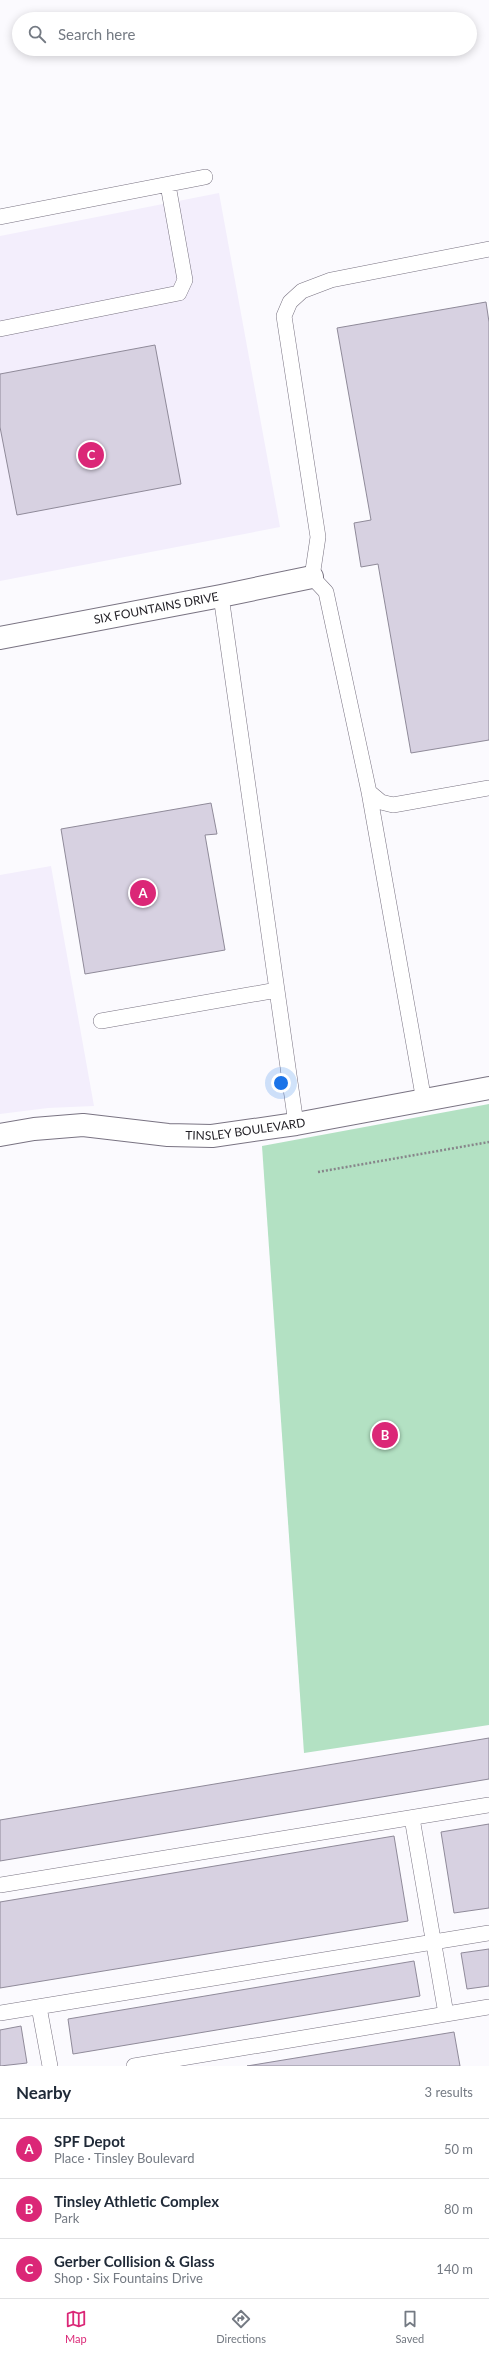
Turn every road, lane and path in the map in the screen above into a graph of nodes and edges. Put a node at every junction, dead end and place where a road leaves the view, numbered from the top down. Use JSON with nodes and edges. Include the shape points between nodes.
{"nodes":[{"id":1,"x":205,"y":177,"type":"dead end"},
{"id":2,"x":168,"y":185,"type":"junction"},
{"id":3,"x":0,"y":217,"type":"edge"},
{"id":4,"x":489,"y":249,"type":"edge"},
{"id":5,"x":0,"y":329,"type":"edge"},
{"id":6,"x":312,"y":577,"type":"junction"},
{"id":7,"x":221,"y":596,"type":"junction"},
{"id":8,"x":0,"y":638,"type":"edge"},
{"id":9,"x":489,"y":788,"type":"edge"},
{"id":10,"x":369,"y":792,"type":"junction"},
{"id":11,"x":277,"y":990,"type":"junction"},
{"id":12,"x":101,"y":1021,"type":"dead end"},
{"id":13,"x":489,"y":1088,"type":"edge"},
{"id":14,"x":424,"y":1101,"type":"junction"},
{"id":15,"x":296,"y":1124,"type":"junction"},
{"id":16,"x":0,"y":1135,"type":"edge"},
{"id":17,"x":489,"y":1142,"type":"edge"},
{"id":18,"x":318,"y":1172,"type":"dead end"},
{"id":19,"x":489,"y":1806,"type":"edge"},
{"id":20,"x":412,"y":1818,"type":"junction"},
{"id":21,"x":0,"y":1885,"type":"edge"},
{"id":22,"x":489,"y":1933,"type":"edge"},
{"id":23,"x":434,"y":1942,"type":"junction"},
{"id":24,"x":39,"y":2007,"type":"junction"},
{"id":25,"x":488,"y":2009,"type":"edge"},
{"id":26,"x":0,"y":2014,"type":"edge"},
{"id":27,"x":446,"y":2014,"type":"junction"},
{"id":28,"x":50,"y":2066,"type":"edge"},
{"id":29,"x":134,"y":2066,"type":"edge"}],
"edges":[{"from":1,"to":2,"type":"lane"},
{"from":2,"to":3,"type":"lane"},
{"from":2,"to":5,"type":"lane","via":[[185,280],[179,293]]},
{"from":4,"to":6,"type":"lane","via":[[331,280],[302,291],[290,302],[284,316],[318,537]]},
{"from":6,"to":7,"type":"street","name":"SIX FOUNTAINS DRIVE"},
{"from":6,"to":10,"type":"lane","via":[[326,592]]},
{"from":7,"to":8,"type":"street","name":"SIX FOUNTAINS DRIVE"},
{"from":7,"to":11,"type":"lane"},
{"from":9,"to":10,"type":"lane","via":[[393,805],[381,802]]},
{"from":10,"to":14,"type":"lane"},
{"from":11,"to":12,"type":"lane"},
{"from":11,"to":15,"type":"lane"},
{"from":13,"to":14,"type":"street","name":"TINSLEY BOULEVARD"},
{"from":14,"to":15,"type":"street","name":"TINSLEY BOULEVARD"},
{"from":15,"to":16,"type":"street","name":"TINSLEY BOULEVARD","via":[[212,1136],[168,1135],[83,1125]]},
{"from":17,"to":18,"type":"path"},
{"from":19,"to":20,"type":"lane"},
{"from":20,"to":21,"type":"lane"},
{"from":20,"to":23,"type":"lane"},
{"from":22,"to":23,"type":"lane"},
{"from":23,"to":24,"type":"lane"},
{"from":23,"to":27,"type":"lane"},
{"from":24,"to":26,"type":"lane"},
{"from":24,"to":28,"type":"lane"},
{"from":25,"to":27,"type":"lane"},
{"from":27,"to":29,"type":"lane"}]}
